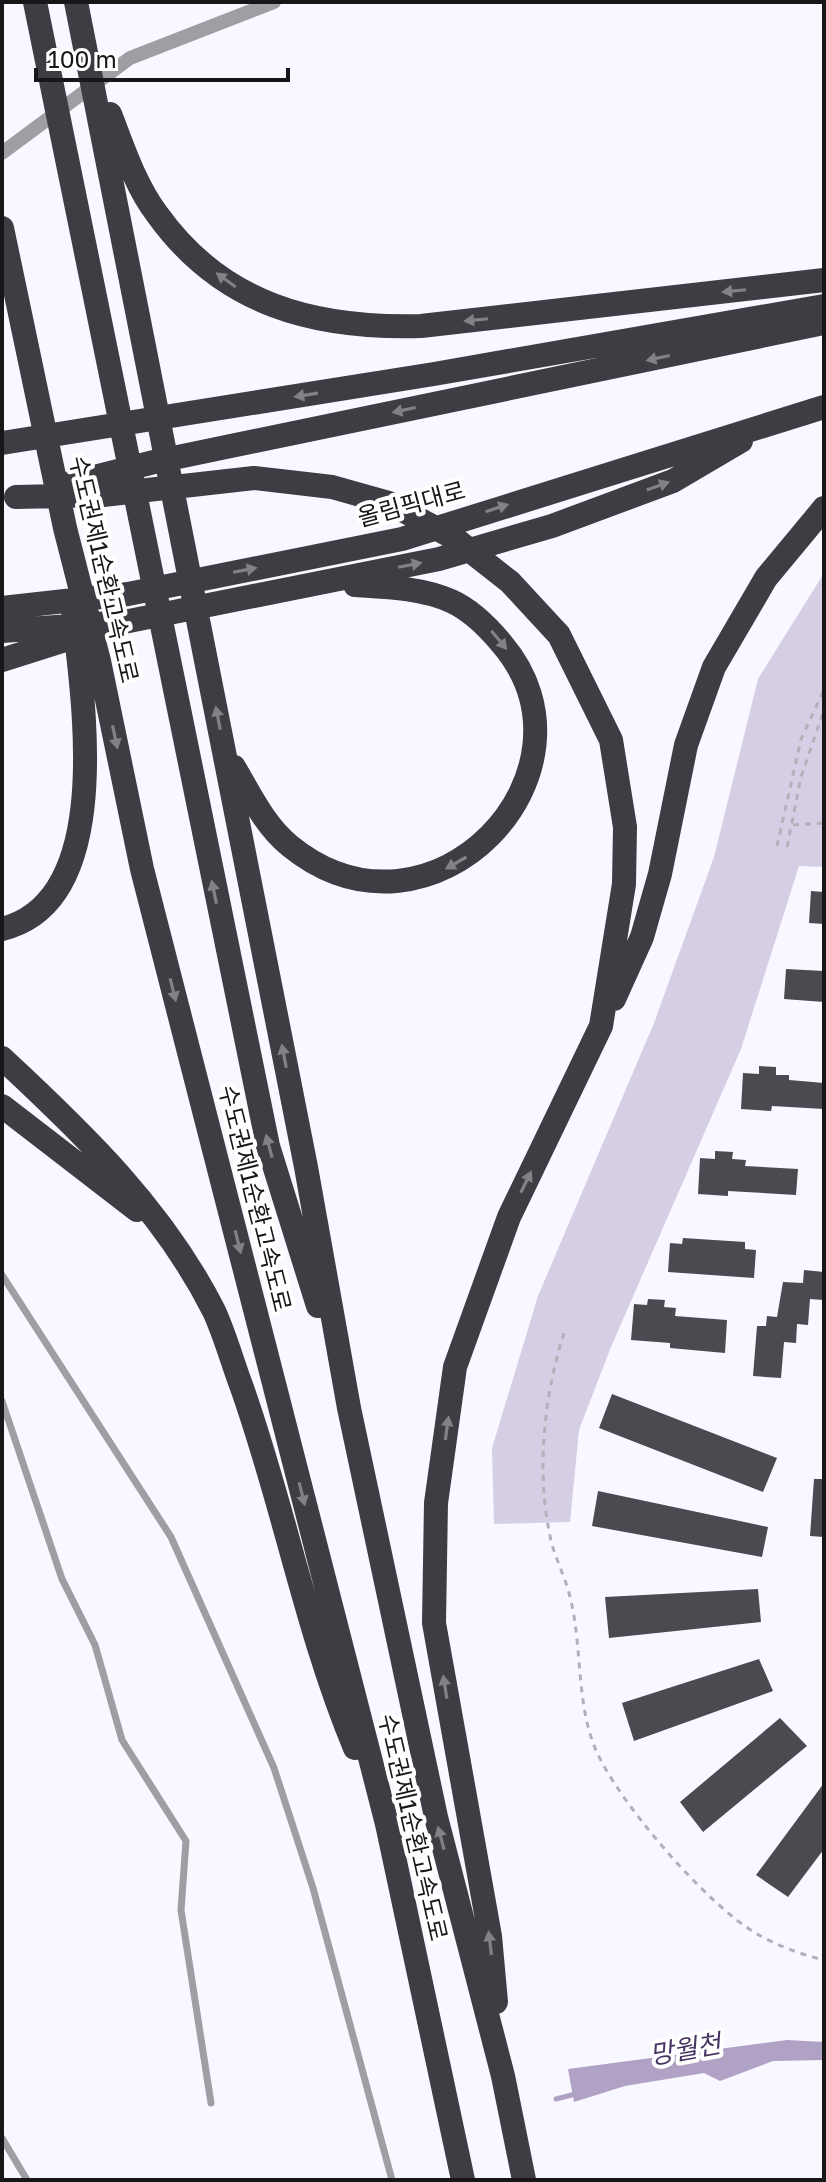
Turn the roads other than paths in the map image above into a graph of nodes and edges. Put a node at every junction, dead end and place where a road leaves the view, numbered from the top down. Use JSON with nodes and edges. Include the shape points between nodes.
{"nodes":[{"id":1,"x":35,"y":2,"type":"edge"},
{"id":2,"x":76,"y":2,"type":"edge"},
{"id":3,"x":274,"y":2,"type":"edge"},
{"id":4,"x":86,"y":50,"type":"junction"},
{"id":5,"x":2,"y":153,"type":"edge"},
{"id":6,"x":2,"y":228,"type":"edge"},
{"id":7,"x":818,"y":281,"type":"edge"},
{"id":8,"x":824,"y":306,"type":"edge"},
{"id":9,"x":824,"y":323,"type":"edge"},
{"id":10,"x":824,"y":407,"type":"edge"},
{"id":11,"x":782,"y":418,"type":"junction"},
{"id":12,"x":2,"y":443,"type":"edge"},
{"id":13,"x":9,"y":498,"type":"edge"},
{"id":14,"x":824,"y":508,"type":"edge"},
{"id":15,"x":325,"y":582,"type":"junction"},
{"id":16,"x":2,"y":608,"type":"edge"},
{"id":17,"x":124,"y":622,"type":"junction"},
{"id":18,"x":2,"y":631,"type":"edge"},
{"id":19,"x":2,"y":660,"type":"edge"},
{"id":20,"x":89,"y":663,"type":"junction"},
{"id":21,"x":225,"y":751,"type":"junction"},
{"id":22,"x":2,"y":929,"type":"edge"},
{"id":23,"x":601,"y":1026,"type":"junction"},
{"id":24,"x":2,"y":1058,"type":"edge"},
{"id":25,"x":2,"y":1106,"type":"edge"},
{"id":26,"x":170,"y":1236,"type":"junction"},
{"id":27,"x":2,"y":1275,"type":"edge"},
{"id":28,"x":2,"y":1401,"type":"edge"},
{"id":29,"x":349,"y":1408,"type":"junction"},
{"id":30,"x":387,"y":1824,"type":"junction"},
{"id":31,"x":503,"y":2076,"type":"junction"},
{"id":32,"x":211,"y":2103,"type":"dead end"},
{"id":33,"x":2,"y":2138,"type":"edge"},
{"id":34,"x":27,"y":2180,"type":"edge"},
{"id":35,"x":392,"y":2180,"type":"edge"},
{"id":36,"x":463,"y":2180,"type":"edge"},
{"id":37,"x":524,"y":2180,"type":"edge"}],
"edges":[{"from":29,"to":1,"type":"highway","name":"수도권제1순환고속도로","one_way":true,"via":[[268,1146]]},
{"from":2,"to":4,"type":"highway","name":"수도권제1순환고속도로"},
{"from":3,"to":5,"type":"street","via":[[130,58]]},
{"from":7,"to":4,"type":"highway","one_way":true,"via":[[421,326],[364,328],[304,318],[241,291],[189,254],[155,213],[129,162]]},
{"from":21,"to":4,"type":"highway","name":"수도권제1순환고속도로","one_way":true},
{"from":6,"to":20,"type":"highway","name":"수도권제1순환고속도로"},
{"from":8,"to":12,"type":"highway","one_way":true},
{"from":9,"to":13,"type":"highway","one_way":true,"via":[[154,462]]},
{"from":10,"to":11,"type":"highway","name":"올림픽대로"},
{"from":15,"to":11,"type":"highway","one_way":true,"via":[[439,559],[552,526],[673,481]]},
{"from":16,"to":11,"type":"highway","name":"올림픽대로","one_way":true,"via":[[128,594],[402,539]]},
{"from":13,"to":23,"type":"highway","via":[[103,495],[254,478],[332,487],[389,503],[454,538],[510,582],[559,635],[611,740],[625,827],[624,884]]},
{"from":14,"to":23,"type":"highway","via":[[766,578],[714,667],[686,745],[642,937]]},
{"from":15,"to":17,"type":"highway"},
{"from":15,"to":21,"type":"highway","one_way":true,"via":[[407,589],[451,601],[485,624],[511,654],[528,691],[534,724],[523,786],[508,815],[466,858],[435,875],[371,881],[329,870],[290,846],[265,818]]},
{"from":17,"to":18,"type":"highway"},
{"from":17,"to":19,"type":"highway"},
{"from":20,"to":22,"type":"highway","via":[[82,819],[65,877],[43,906]]},
{"from":20,"to":30,"type":"highway","name":"수도권제1순환고속도로","one_way":true},
{"from":29,"to":21,"type":"highway","name":"수도권제1순환고속도로","one_way":true},
{"from":31,"to":23,"type":"highway","one_way":true,"via":[[490,1936],[434,1623],[436,1503],[455,1367],[509,1217]]},
{"from":24,"to":26,"type":"highway","via":[[90,1140]]},
{"from":25,"to":26,"type":"highway"},
{"from":26,"to":30,"type":"highway","via":[[220,1328],[263,1448],[332,1695]]},
{"from":27,"to":35,"type":"lane","via":[[171,1537],[274,1768],[313,1888]]},
{"from":28,"to":32,"type":"lane","via":[[62,1579],[95,1645],[122,1740],[186,1841],[181,1910]]},
{"from":31,"to":29,"type":"highway","name":"수도권제1순환고속도로","one_way":true,"via":[[436,1817]]},
{"from":30,"to":36,"type":"highway","name":"수도권제1순환고속도로"},
{"from":31,"to":37,"type":"highway","name":"수도권제1순환고속도로"},
{"from":33,"to":34,"type":"lane"}]}
